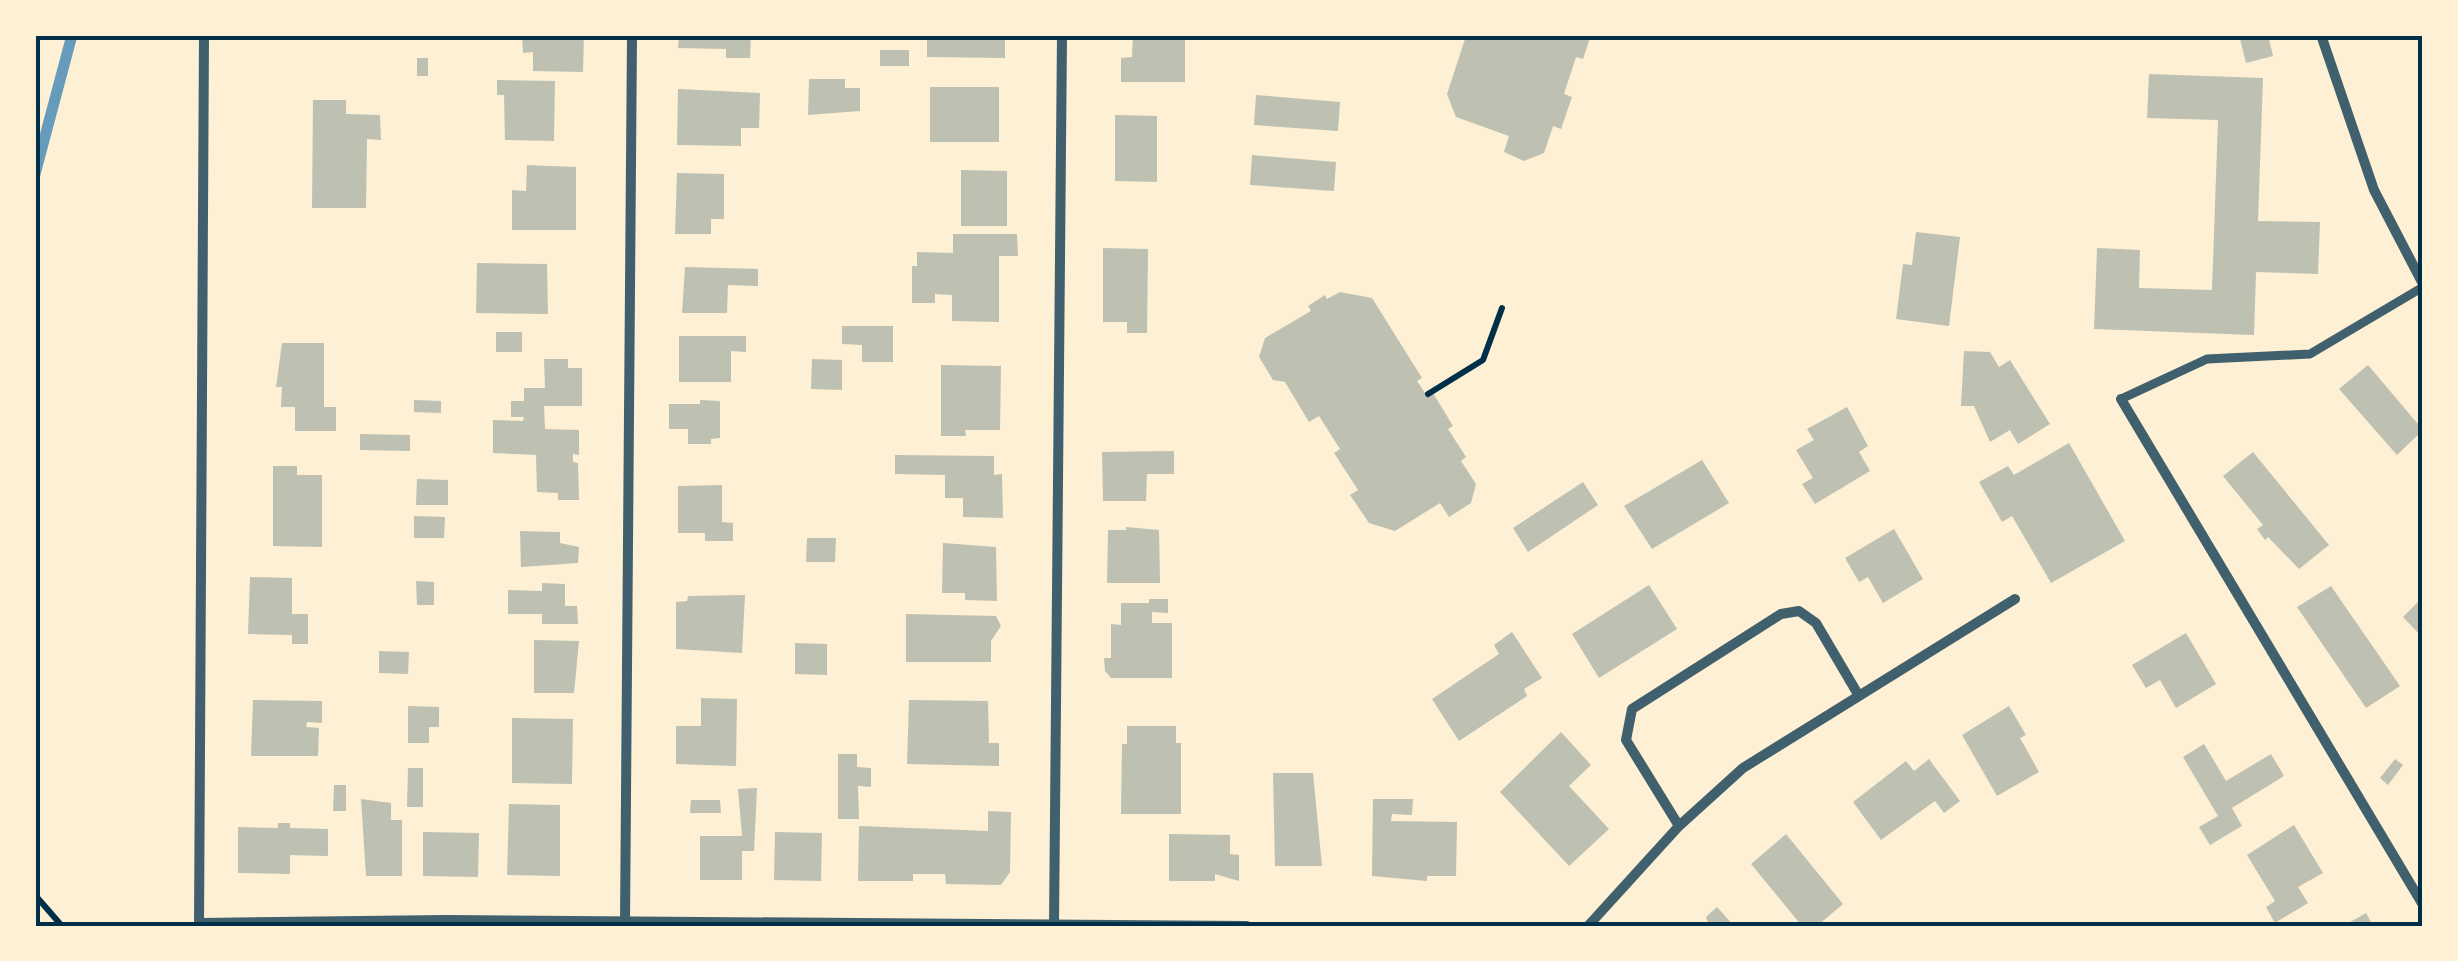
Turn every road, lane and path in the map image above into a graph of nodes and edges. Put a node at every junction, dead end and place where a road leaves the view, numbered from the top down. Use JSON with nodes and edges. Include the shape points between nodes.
{"nodes":[{"id":1,"x":204,"y":35,"type":"edge"},
{"id":2,"x":632,"y":35,"type":"edge"},
{"id":3,"x":1062,"y":35,"type":"edge"},
{"id":4,"x":2321,"y":35,"type":"edge"},
{"id":5,"x":2423,"y":286,"type":"edge"},
{"id":6,"x":1502,"y":308,"type":"dead end"},
{"id":7,"x":1428,"y":394,"type":"dead end"},
{"id":8,"x":2121,"y":399,"type":"joint"},
{"id":9,"x":2015,"y":599,"type":"dead end"},
{"id":10,"x":1859,"y":696,"type":"junction"},
{"id":11,"x":1679,"y":826,"type":"junction"},
{"id":12,"x":35,"y":895,"type":"edge"},
{"id":13,"x":2423,"y":905,"type":"edge"},
{"id":14,"x":625,"y":922,"type":"junction"},
{"id":15,"x":446,"y":923,"type":"edge"},
{"id":16,"x":199,"y":924,"type":"edge"},
{"id":17,"x":1054,"y":925,"type":"edge"},
{"id":18,"x":62,"y":926,"type":"edge"},
{"id":19,"x":1248,"y":926,"type":"edge"},
{"id":20,"x":1588,"y":926,"type":"edge"}],
"edges":[{"from":1,"to":16,"type":"street"},
{"from":2,"to":14,"type":"street"},
{"from":3,"to":17,"type":"street"},
{"from":4,"to":5,"type":"street","via":[[2374,190]]},
{"from":5,"to":8,"type":"street","via":[[2310,354],[2208,359]]},
{"from":6,"to":7,"type":"path","via":[[1483,360]]},
{"from":8,"to":13,"type":"street"},
{"from":9,"to":10,"type":"street"},
{"from":10,"to":11,"type":"street","via":[[1743,768]]},
{"from":10,"to":11,"type":"street","via":[[1816,623],[1799,611],[1781,614],[1632,709],[1626,740]]},
{"from":11,"to":20,"type":"street"},
{"from":12,"to":18,"type":"path"},
{"from":14,"to":15,"type":"street"},
{"from":14,"to":17,"type":"street"},
{"from":15,"to":16,"type":"street"},
{"from":17,"to":19,"type":"street"}]}
